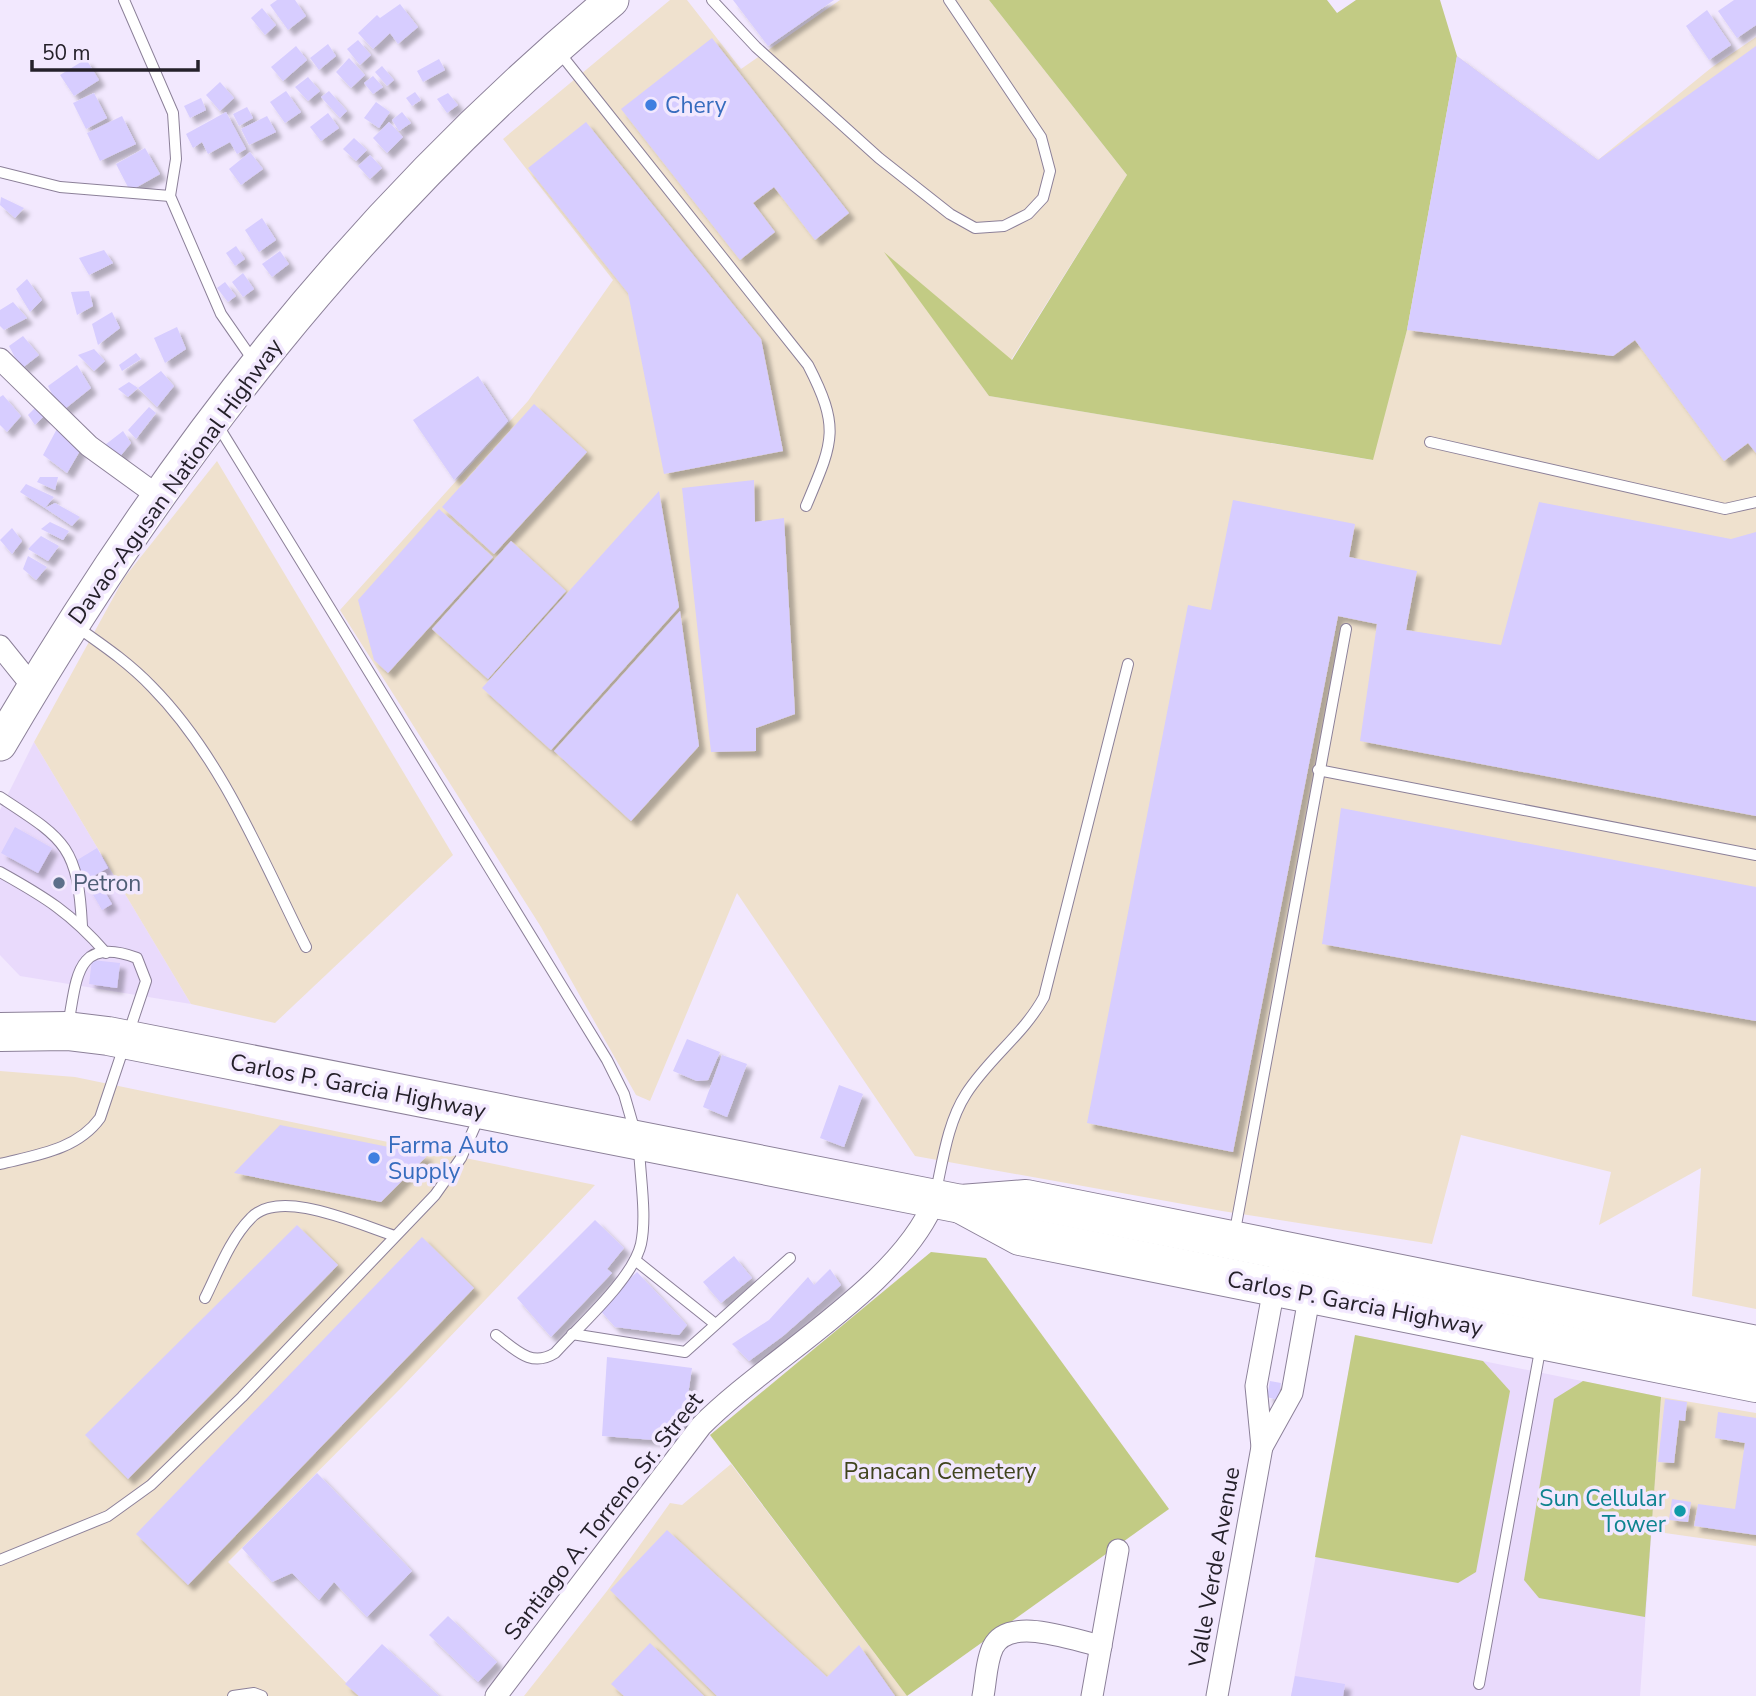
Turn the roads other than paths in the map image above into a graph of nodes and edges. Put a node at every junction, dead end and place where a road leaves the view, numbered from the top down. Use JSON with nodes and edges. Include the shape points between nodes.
{"nodes":[{"id":1,"x":124,"y":0,"type":"edge"},
{"id":2,"x":612,"y":0,"type":"edge"},
{"id":3,"x":712,"y":0,"type":"edge"},
{"id":4,"x":949,"y":0,"type":"edge"},
{"id":5,"x":556,"y":48,"type":"junction"},
{"id":6,"x":0,"y":172,"type":"edge"},
{"id":7,"x":170,"y":196,"type":"junction"},
{"id":8,"x":0,"y":359,"type":"edge"},
{"id":9,"x":255,"y":363,"type":"junction"},
{"id":10,"x":214,"y":418,"type":"junction"},
{"id":11,"x":1430,"y":442,"type":"dead end"},
{"id":12,"x":158,"y":496,"type":"junction"},
{"id":13,"x":1756,"y":502,"type":"edge"},
{"id":14,"x":806,"y":506,"type":"dead end"},
{"id":15,"x":72,"y":623,"type":"junction"},
{"id":16,"x":1346,"y":629,"type":"dead end"},
{"id":17,"x":0,"y":646,"type":"edge"},
{"id":18,"x":1128,"y":664,"type":"dead end"},
{"id":19,"x":33,"y":687,"type":"junction"},
{"id":20,"x":0,"y":744,"type":"edge"},
{"id":21,"x":1318,"y":770,"type":"junction"},
{"id":22,"x":0,"y":797,"type":"edge"},
{"id":23,"x":1756,"y":855,"type":"edge"},
{"id":24,"x":0,"y":872,"type":"edge"},
{"id":25,"x":82,"y":926,"type":"junction"},
{"id":26,"x":306,"y":947,"type":"dead end"},
{"id":27,"x":106,"y":953,"type":"junction"},
{"id":28,"x":0,"y":1006,"type":"edge"},
{"id":29,"x":34,"y":1031,"type":"edge"},
{"id":30,"x":125,"y":1040,"type":"junction"},
{"id":31,"x":482,"y":1111,"type":"junction"},
{"id":32,"x":638,"y":1142,"type":"junction"},
{"id":33,"x":0,"y":1164,"type":"edge"},
{"id":34,"x":948,"y":1202,"type":"junction"},
{"id":35,"x":396,"y":1237,"type":"junction"},
{"id":36,"x":1282,"y":1250,"type":"junction"},
{"id":37,"x":790,"y":1258,"type":"dead end"},
{"id":38,"x":1318,"y":1258,"type":"junction"},
{"id":39,"x":1229,"y":1259,"type":"junction"},
{"id":40,"x":635,"y":1260,"type":"junction"},
{"id":41,"x":1291,"y":1290,"type":"junction"},
{"id":42,"x":205,"y":1298,"type":"dead end"},
{"id":43,"x":714,"y":1323,"type":"junction"},
{"id":44,"x":572,"y":1334,"type":"junction"},
{"id":45,"x":496,"y":1335,"type":"dead end"},
{"id":46,"x":1542,"y":1340,"type":"junction"},
{"id":47,"x":1756,"y":1345,"type":"edge"},
{"id":48,"x":1261,"y":1359,"type":"junction"},
{"id":49,"x":1297,"y":1365,"type":"junction"},
{"id":50,"x":1756,"y":1383,"type":"edge"},
{"id":51,"x":1262,"y":1447,"type":"junction"},
{"id":52,"x":1118,"y":1550,"type":"dead end"},
{"id":53,"x":0,"y":1560,"type":"edge"},
{"id":54,"x":1101,"y":1646,"type":"junction"},
{"id":55,"x":1479,"y":1684,"type":"dead end"},
{"id":56,"x":233,"y":1696,"type":"edge"},
{"id":57,"x":262,"y":1696,"type":"edge"},
{"id":58,"x":496,"y":1696,"type":"edge"},
{"id":59,"x":983,"y":1696,"type":"edge"},
{"id":60,"x":1092,"y":1696,"type":"edge"},
{"id":61,"x":1217,"y":1696,"type":"edge"}],
"edges":[{"from":1,"to":7,"type":"lane","via":[[173,113],[176,159]]},
{"from":2,"to":5,"type":"main road","name":"Davao-Agusan National Highway"},
{"from":3,"to":4,"type":"lane","via":[[756,47],[879,158],[950,214],[975,228],[1004,226],[1028,215],[1042,198],[1050,171],[1041,137]]},
{"from":5,"to":9,"type":"main road","name":"Davao-Agusan National Highway","via":[[443,155]]},
{"from":5,"to":14,"type":"lane","via":[[808,365],[831,417],[832,439]]},
{"from":6,"to":7,"type":"lane","via":[[60,187]]},
{"from":7,"to":9,"type":"lane","via":[[221,314]]},
{"from":8,"to":12,"type":"street","via":[[89,446]]},
{"from":9,"to":10,"type":"main road","name":"Davao-Agusan National Highway"},
{"from":10,"to":12,"type":"main road","name":"Davao-Agusan National Highway"},
{"from":10,"to":32,"type":"lane","via":[[607,1060],[624,1094]]},
{"from":11,"to":13,"type":"lane","via":[[1725,509]]},
{"from":12,"to":15,"type":"main road","name":"Davao-Agusan National Highway"},
{"from":15,"to":19,"type":"main road","name":"Davao-Agusan National Highway"},
{"from":15,"to":26,"type":"lane","via":[[124,660],[177,716],[213,766]]},
{"from":16,"to":21,"type":"lane"},
{"from":17,"to":19,"type":"street"},
{"from":18,"to":34,"type":"lane","via":[[1044,997],[956,1111]]},
{"from":19,"to":20,"type":"main road","name":"Davao-Agusan National Highway"},
{"from":21,"to":23,"type":"lane"},
{"from":21,"to":39,"type":"lane"},
{"from":22,"to":25,"type":"lane","via":[[54,833],[67,849],[80,889]]},
{"from":24,"to":25,"type":"lane","via":[[53,901]]},
{"from":25,"to":27,"type":"lane"},
{"from":27,"to":29,"type":"lane","via":[[84,959]]},
{"from":27,"to":30,"type":"lane","via":[[136,958],[146,981]]},
{"from":28,"to":29,"type":"highway"},
{"from":29,"to":30,"type":"highway","name":"Carlos P. Garcia Highway"},
{"from":30,"to":31,"type":"highway","name":"Carlos P. Garcia Highway"},
{"from":30,"to":33,"type":"lane","via":[[100,1118],[91,1131],[75,1143]]},
{"from":31,"to":32,"type":"highway","name":"Carlos P. Garcia Highway"},
{"from":31,"to":35,"type":"lane","via":[[449,1177]]},
{"from":32,"to":34,"type":"highway","name":"Carlos P. Garcia Highway"},
{"from":32,"to":40,"type":"lane","via":[[641,1243]]},
{"from":34,"to":39,"type":"highway","name":"Carlos P. Garcia Highway","via":[[1026,1199]]},
{"from":34,"to":58,"type":"street","name":"Santiago A. Torreno Sr. Street","via":[[885,1269],[701,1426]]},
{"from":35,"to":42,"type":"lane","via":[[298,1206],[263,1208],[240,1231]]},
{"from":35,"to":53,"type":"lane","via":[[242,1397],[130,1503],[85,1527]]},
{"from":36,"to":38,"type":"highway","name":"Carlos P. Garcia Highway"},
{"from":36,"to":39,"type":"highway","name":"Carlos P. Garcia Highway"},
{"from":36,"to":41,"type":"street","name":"Valle Verde Avenue"},
{"from":37,"to":43,"type":"lane"},
{"from":38,"to":41,"type":"street","name":"Valle Verde Avenue"},
{"from":38,"to":47,"type":"highway","name":"Carlos P. Garcia Highway"},
{"from":39,"to":41,"type":"highway","name":"Carlos P. Garcia Highway"},
{"from":40,"to":43,"type":"lane"},
{"from":40,"to":44,"type":"lane"},
{"from":41,"to":46,"type":"highway","name":"Carlos P. Garcia Highway"},
{"from":41,"to":48,"type":"street","name":"Valle Verde Avenue"},
{"from":41,"to":49,"type":"street","name":"Valle Verde Avenue"},
{"from":43,"to":44,"type":"lane","via":[[685,1352]]},
{"from":44,"to":45,"type":"lane","via":[[555,1353],[532,1361]]},
{"from":46,"to":50,"type":"highway","name":"Carlos P. Garcia Highway"},
{"from":46,"to":55,"type":"lane"},
{"from":48,"to":49,"type":"street"},
{"from":48,"to":51,"type":"street","name":"Valle Verde Avenue","via":[[1256,1386]]},
{"from":49,"to":51,"type":"street","name":"Valle Verde Avenue","via":[[1292,1393]]},
{"from":51,"to":61,"type":"street","name":"Valle Verde Avenue"},
{"from":52,"to":54,"type":"street"},
{"from":54,"to":59,"type":"street","via":[[1023,1630],[1010,1632],[991,1651]]},
{"from":54,"to":60,"type":"street"},
{"from":56,"to":57,"type":"lane"}]}
